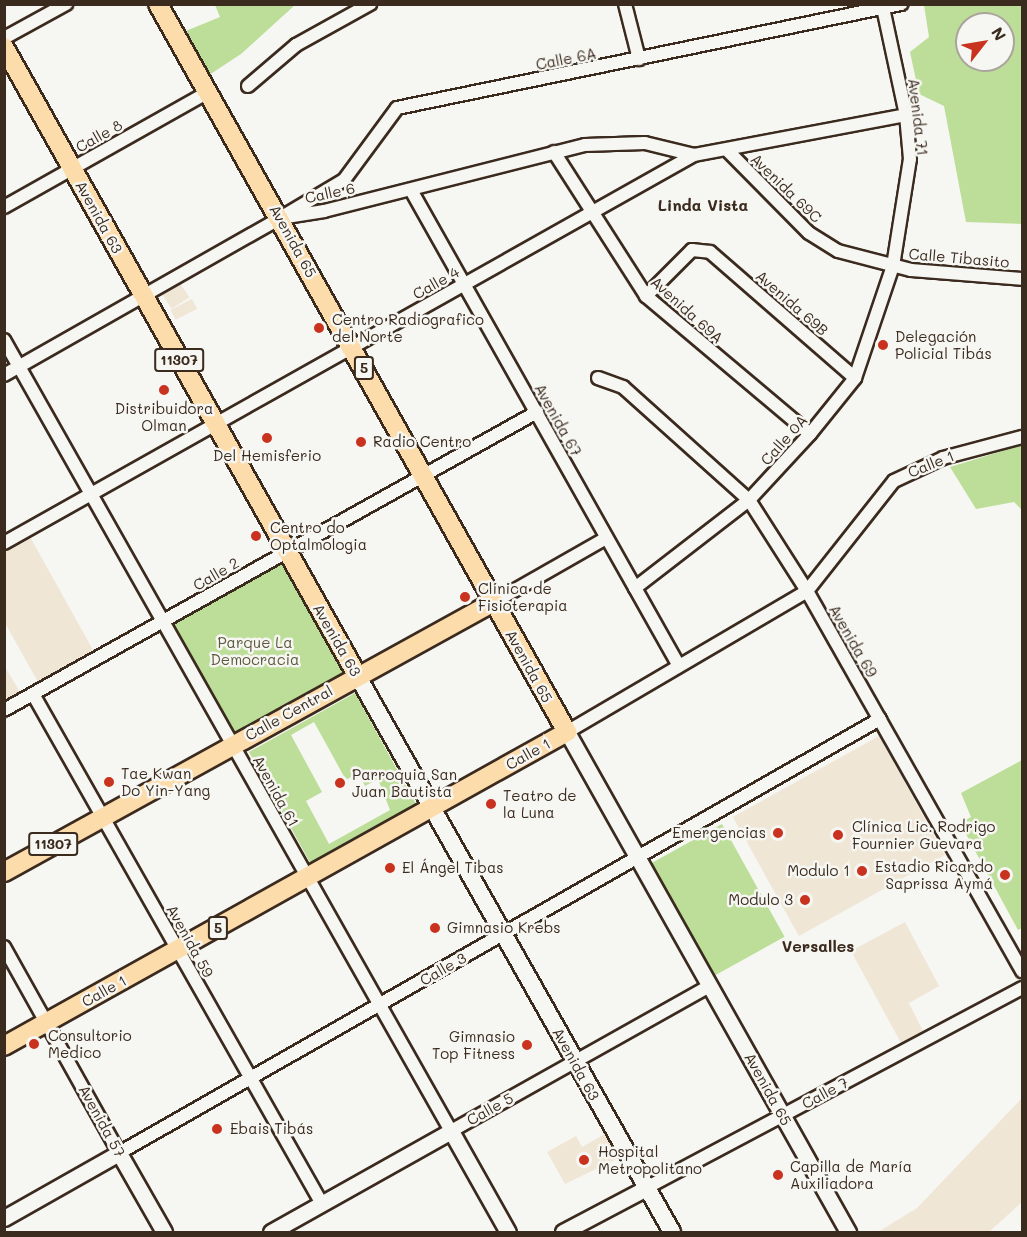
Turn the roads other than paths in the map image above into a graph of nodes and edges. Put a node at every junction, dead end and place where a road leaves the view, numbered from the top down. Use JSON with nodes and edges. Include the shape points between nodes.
{"nodes":[{"id":1,"x":66,"y":4,"type":"edge"},
{"id":2,"x":158,"y":4,"type":"edge"},
{"id":3,"x":370,"y":4,"type":"edge"},
{"id":4,"x":625,"y":4,"type":"edge"},
{"id":5,"x":901,"y":4,"type":"edge"},
{"id":6,"x":883,"y":8,"type":"junction"},
{"id":7,"x":4,"y":39,"type":"edge"},
{"id":8,"x":4,"y":47,"type":"edge"},
{"id":9,"x":639,"y":59,"type":"junction"},
{"id":10,"x":248,"y":86,"type":"dead end"},
{"id":11,"x":208,"y":92,"type":"junction"},
{"id":12,"x":906,"y":115,"type":"junction"},
{"id":13,"x":728,"y":151,"type":"junction"},
{"id":14,"x":554,"y":152,"type":"junction"},
{"id":15,"x":694,"y":155,"type":"junction"},
{"id":16,"x":72,"y":168,"type":"junction"},
{"id":17,"x":411,"y":190,"type":"junction"},
{"id":18,"x":317,"y":198,"type":"junction"},
{"id":19,"x":4,"y":207,"type":"edge"},
{"id":20,"x":324,"y":212,"type":"junction"},
{"id":21,"x":592,"y":213,"type":"junction"},
{"id":22,"x":280,"y":218,"type":"junction"},
{"id":23,"x":893,"y":266,"type":"junction"},
{"id":24,"x":1023,"y":279,"type":"edge"},
{"id":25,"x":465,"y":284,"type":"junction"},
{"id":26,"x":143,"y":296,"type":"junction"},
{"id":27,"x":646,"y":296,"type":"junction"},
{"id":28,"x":4,"y":340,"type":"edge"},
{"id":29,"x":352,"y":347,"type":"junction"},
{"id":30,"x":19,"y":367,"type":"junction"},
{"id":31,"x":4,"y":375,"type":"edge"},
{"id":32,"x":598,"y":378,"type":"dead end"},
{"id":33,"x":855,"y":378,"type":"junction"},
{"id":34,"x":537,"y":412,"type":"junction"},
{"id":35,"x":215,"y":425,"type":"junction"},
{"id":36,"x":810,"y":434,"type":"junction"},
{"id":37,"x":1023,"y":437,"type":"edge"},
{"id":38,"x":424,"y":476,"type":"junction"},
{"id":39,"x":91,"y":494,"type":"junction"},
{"id":40,"x":749,"y":500,"type":"junction"},
{"id":41,"x":606,"y":538,"type":"junction"},
{"id":42,"x":4,"y":543,"type":"edge"},
{"id":43,"x":286,"y":552,"type":"junction"},
{"id":44,"x":635,"y":588,"type":"junction"},
{"id":45,"x":807,"y":591,"type":"junction"},
{"id":46,"x":494,"y":603,"type":"junction"},
{"id":47,"x":163,"y":621,"type":"junction"},
{"id":48,"x":679,"y":666,"type":"junction"},
{"id":49,"x":357,"y":675,"type":"junction"},
{"id":50,"x":33,"y":694,"type":"junction"},
{"id":51,"x":4,"y":710,"type":"edge"},
{"id":52,"x":880,"y":719,"type":"junction"},
{"id":53,"x":567,"y":732,"type":"junction"},
{"id":54,"x":232,"y":744,"type":"junction"},
{"id":55,"x":431,"y":807,"type":"junction"},
{"id":56,"x":102,"y":816,"type":"junction"},
{"id":57,"x":638,"y":859,"type":"junction"},
{"id":58,"x":4,"y":872,"type":"edge"},
{"id":59,"x":308,"y":878,"type":"junction"},
{"id":60,"x":503,"y":935,"type":"junction"},
{"id":61,"x":4,"y":947,"type":"edge"},
{"id":62,"x":178,"y":950,"type":"junction"},
{"id":63,"x":1023,"y":971,"type":"edge"},
{"id":64,"x":710,"y":986,"type":"junction"},
{"id":65,"x":1023,"y":988,"type":"edge"},
{"id":66,"x":380,"y":1005,"type":"junction"},
{"id":67,"x":47,"y":1023,"type":"junction"},
{"id":68,"x":4,"y":1046,"type":"edge"},
{"id":69,"x":574,"y":1062,"type":"junction"},
{"id":70,"x":251,"y":1078,"type":"junction"},
{"id":71,"x":783,"y":1116,"type":"junction"},
{"id":72,"x":451,"y":1131,"type":"junction"},
{"id":73,"x":119,"y":1153,"type":"junction"},
{"id":74,"x":646,"y":1188,"type":"junction"},
{"id":75,"x":322,"y":1204,"type":"junction"},
{"id":76,"x":4,"y":1218,"type":"edge"},
{"id":77,"x":164,"y":1233,"type":"edge"},
{"id":78,"x":271,"y":1233,"type":"edge"},
{"id":79,"x":508,"y":1233,"type":"edge"},
{"id":80,"x":563,"y":1233,"type":"edge"},
{"id":81,"x":672,"y":1233,"type":"edge"},
{"id":82,"x":848,"y":1233,"type":"edge"}],
"edges":[{"from":1,"to":7,"type":"street"},
{"from":2,"to":11,"type":"main road","name":"Avenida 65","number":"5"},
{"from":3,"to":10,"type":"street","via":[[296,45]]},
{"from":4,"to":9,"type":"street"},
{"from":5,"to":6,"type":"street","name":"Calle 6A"},
{"from":6,"to":9,"type":"street","name":"Calle 6A"},
{"from":6,"to":12,"type":"street","name":"Avenida 71"},
{"from":8,"to":16,"type":"main road","name":"Avenida 63","number":"11307"},
{"from":9,"to":18,"type":"street","name":"Calle 6A","via":[[397,108],[344,180]]},
{"from":11,"to":16,"type":"street","name":"Calle 8"},
{"from":11,"to":22,"type":"main road","name":"Avenida 65","number":"5"},
{"from":12,"to":13,"type":"street","name":"Calle 4"},
{"from":12,"to":23,"type":"street","name":"Avenida 71","via":[[910,159]]},
{"from":13,"to":15,"type":"street","name":"Calle 4"},
{"from":13,"to":23,"type":"street","name":"Avenida 69C","via":[[809,233],[838,251]]},
{"from":14,"to":15,"type":"street","name":"Calle 6","via":[[585,145],[645,143]]},
{"from":14,"to":17,"type":"street","name":"Calle 6"},
{"from":14,"to":21,"type":"street","name":"Avenida 69A"},
{"from":15,"to":21,"type":"street","name":"Calle 4"},
{"from":16,"to":19,"type":"street","name":"Calle 8"},
{"from":16,"to":26,"type":"main road","name":"Avenida 63","number":"11307"},
{"from":17,"to":20,"type":"street","name":"Calle 6"},
{"from":17,"to":25,"type":"street","name":"Avenida 67"},
{"from":18,"to":20,"type":"street"},
{"from":18,"to":22,"type":"street","name":"Calle 6A"},
{"from":20,"to":22,"type":"street","name":"Calle 6"},
{"from":21,"to":25,"type":"street","name":"Calle 4"},
{"from":21,"to":27,"type":"street","name":"Avenida 69A"},
{"from":22,"to":26,"type":"street","name":"Calle 6"},
{"from":22,"to":29,"type":"main road","name":"Avenida 65","number":"5"},
{"from":23,"to":24,"type":"street","name":"Calle Tibasito"},
{"from":23,"to":33,"type":"street","name":"Calle 0A"},
{"from":25,"to":29,"type":"street","name":"Calle 4"},
{"from":25,"to":34,"type":"street","name":"Avenida 67"},
{"from":26,"to":30,"type":"street","name":"Calle 6"},
{"from":26,"to":35,"type":"main road","name":"Avenida 63","number":"11307"},
{"from":27,"to":33,"type":"street","name":"Avenida 69B","via":[[692,250],[710,252]]},
{"from":27,"to":36,"type":"street","name":"Avenida 69A"},
{"from":28,"to":30,"type":"street","name":"Avenida 61"},
{"from":29,"to":35,"type":"street","name":"Calle 4"},
{"from":29,"to":38,"type":"main road","name":"Avenida 65","number":"5"},
{"from":30,"to":31,"type":"street","name":"Calle 6"},
{"from":30,"to":39,"type":"street","name":"Avenida 61"},
{"from":32,"to":40,"type":"street","name":"Avenida 69","via":[[623,387]]},
{"from":33,"to":36,"type":"street","name":"Calle 0A"},
{"from":34,"to":38,"type":"street","name":"Calle 2"},
{"from":34,"to":41,"type":"street","name":"Avenida 67"},
{"from":35,"to":39,"type":"street","name":"Calle 4"},
{"from":35,"to":43,"type":"main road","name":"Avenida 63","number":"11307"},
{"from":36,"to":40,"type":"street","name":"Calle 0A"},
{"from":37,"to":45,"type":"street","name":"Calle 1","via":[[944,458],[894,481]]},
{"from":38,"to":43,"type":"street","name":"Calle 2"},
{"from":38,"to":46,"type":"main road","name":"Avenida 65","number":"5"},
{"from":39,"to":42,"type":"street","name":"Calle 4"},
{"from":39,"to":47,"type":"street","name":"Avenida 61"},
{"from":40,"to":44,"type":"street","name":"Calle 0A"},
{"from":40,"to":45,"type":"street","name":"Avenida 69"},
{"from":41,"to":44,"type":"street","name":"Avenida 67"},
{"from":41,"to":46,"type":"street","name":"Calle Central"},
{"from":43,"to":47,"type":"street","name":"Calle 2"},
{"from":43,"to":49,"type":"main road","name":"Avenida 63","number":"11307"},
{"from":44,"to":48,"type":"street","name":"Avenida 67"},
{"from":45,"to":48,"type":"street","name":"Calle 1"},
{"from":45,"to":52,"type":"street","name":"Avenida 69"},
{"from":46,"to":49,"type":"main road","name":"Calle Central"},
{"from":46,"to":53,"type":"main road","name":"Avenida 65","number":"5"},
{"from":47,"to":50,"type":"street","name":"Calle 2"},
{"from":47,"to":54,"type":"street","name":"Avenida 61"},
{"from":48,"to":53,"type":"street","name":"Calle 1"},
{"from":49,"to":54,"type":"main road","name":"Calle Central","number":"11307"},
{"from":49,"to":55,"type":"main road","name":"Avenida 63"},
{"from":50,"to":51,"type":"street","name":"Calle 2"},
{"from":50,"to":56,"type":"street","name":"Avenida 59"},
{"from":52,"to":57,"type":"street","name":"Calle 3"},
{"from":52,"to":63,"type":"street","name":"Avenida 69"},
{"from":53,"to":55,"type":"main road","name":"Calle 1","number":"5"},
{"from":53,"to":57,"type":"street","name":"Avenida 65"},
{"from":54,"to":56,"type":"main road","name":"Calle Central","number":"11307"},
{"from":54,"to":59,"type":"street","name":"Avenida 61"},
{"from":55,"to":59,"type":"main road","name":"Calle 1","number":"5"},
{"from":55,"to":60,"type":"main road","name":"Avenida 63"},
{"from":56,"to":58,"type":"main road","name":"Calle Central","number":"11307"},
{"from":56,"to":62,"type":"street","name":"Avenida 59"},
{"from":57,"to":60,"type":"street","name":"Calle 3"},
{"from":57,"to":64,"type":"street","name":"Avenida 65"},
{"from":59,"to":62,"type":"main road","name":"Calle 1","number":"5"},
{"from":59,"to":66,"type":"street","name":"Avenida 61"},
{"from":60,"to":66,"type":"street","name":"Calle 3"},
{"from":60,"to":69,"type":"main road","name":"Avenida 63"},
{"from":61,"to":67,"type":"street","name":"Avenida 57"},
{"from":62,"to":67,"type":"main road","name":"Calle 1","number":"5"},
{"from":62,"to":70,"type":"street","name":"Avenida 59"},
{"from":64,"to":69,"type":"street","name":"Calle 5"},
{"from":64,"to":71,"type":"street","name":"Avenida 65"},
{"from":65,"to":71,"type":"street","name":"Calle 7"},
{"from":66,"to":70,"type":"street","name":"Calle 3"},
{"from":66,"to":72,"type":"street","name":"Avenida 61"},
{"from":67,"to":68,"type":"main road","name":"Calle 1","number":"5"},
{"from":67,"to":73,"type":"street","name":"Avenida 57"},
{"from":69,"to":72,"type":"street","name":"Calle 5"},
{"from":69,"to":74,"type":"main road","name":"Avenida 63"},
{"from":70,"to":73,"type":"street","name":"Calle 3"},
{"from":70,"to":75,"type":"street","name":"Avenida 59"},
{"from":71,"to":74,"type":"street","name":"Calle 7"},
{"from":71,"to":82,"type":"street","name":"Avenida 65"},
{"from":72,"to":75,"type":"street","name":"Calle 5"},
{"from":72,"to":79,"type":"street"},
{"from":73,"to":76,"type":"street","name":"Calle 3"},
{"from":73,"to":77,"type":"street","name":"Avenida 57"},
{"from":74,"to":80,"type":"street","name":"Calle 7"},
{"from":74,"to":81,"type":"main road","name":"Avenida 63"},
{"from":75,"to":78,"type":"street","name":"Calle 5"}]}
